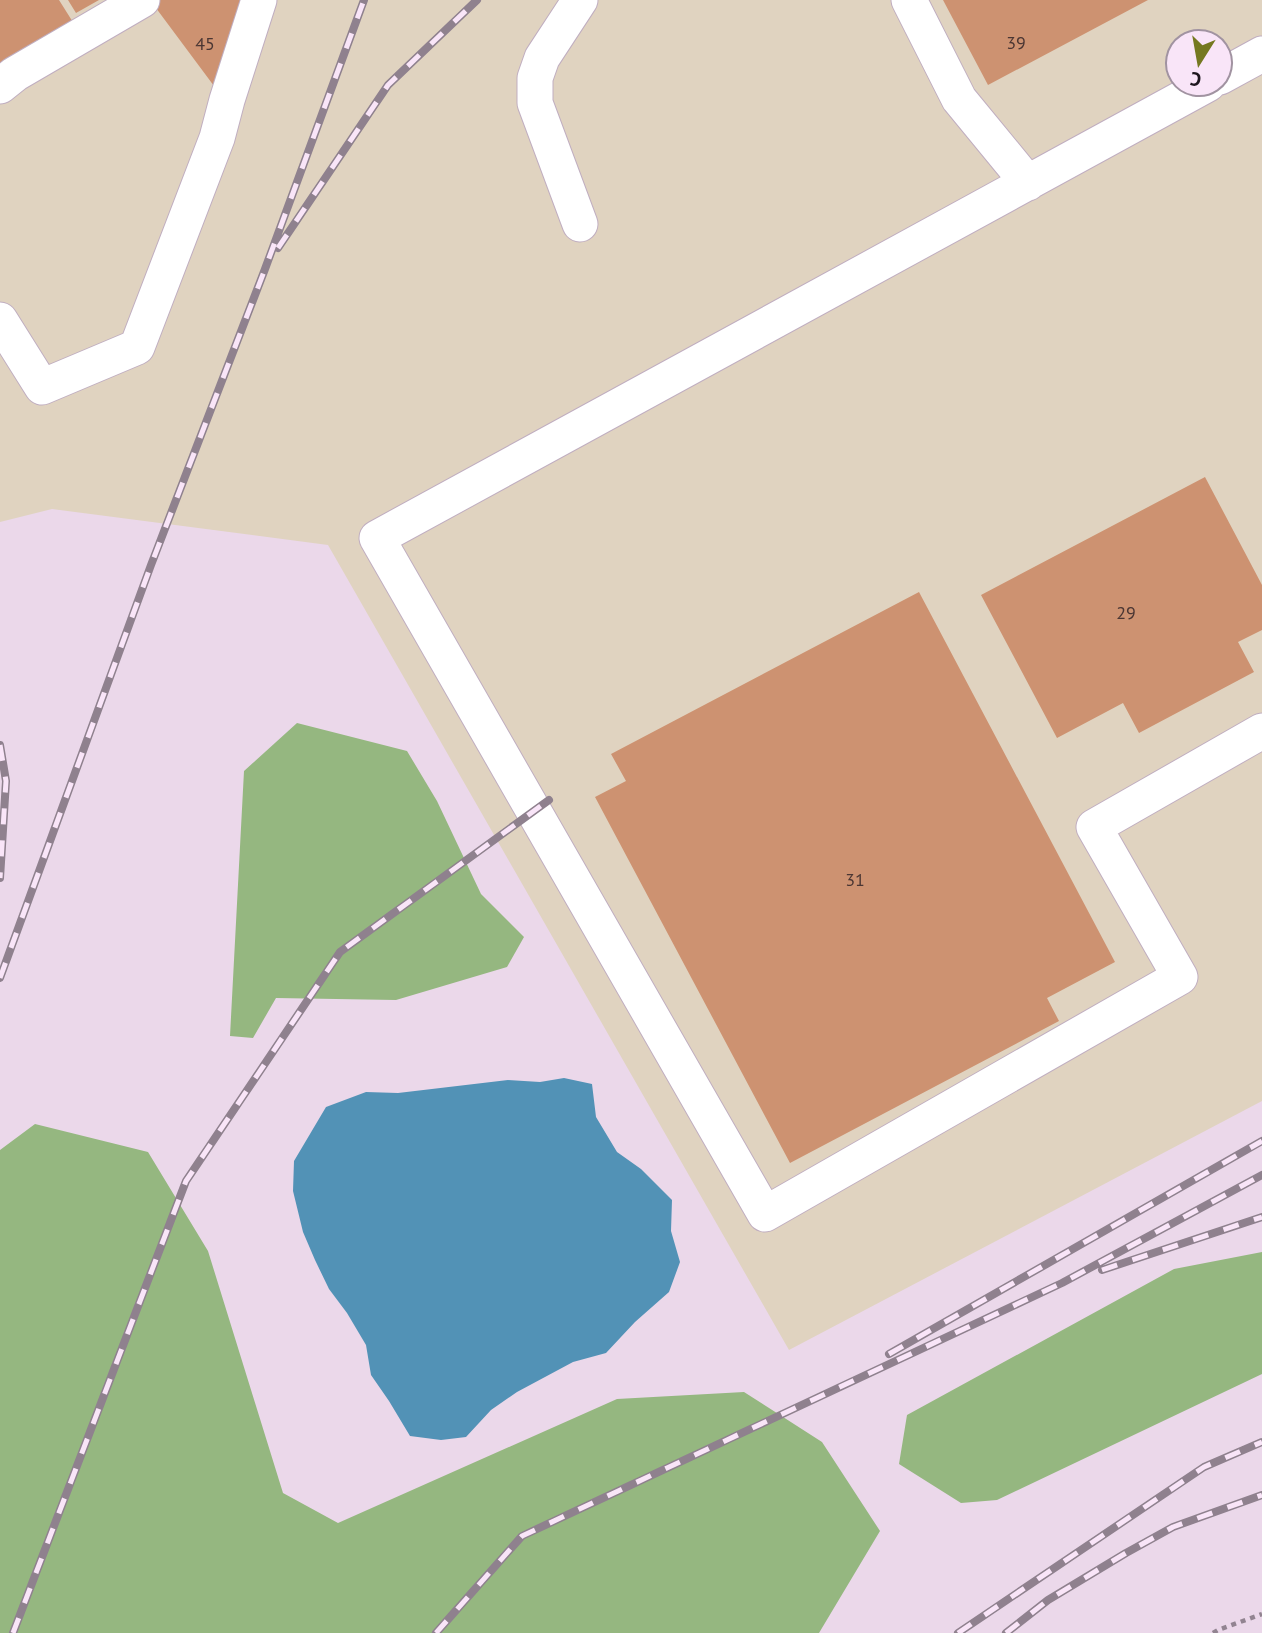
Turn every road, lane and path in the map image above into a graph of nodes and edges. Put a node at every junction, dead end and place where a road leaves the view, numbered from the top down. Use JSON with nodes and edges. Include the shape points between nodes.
{"nodes":[{"id":1,"x":142,"y":0,"type":"edge"},
{"id":2,"x":259,"y":0,"type":"edge"},
{"id":3,"x":580,"y":0,"type":"edge"},
{"id":4,"x":909,"y":0,"type":"edge"},
{"id":5,"x":1262,"y":54,"type":"edge"},
{"id":6,"x":1234,"y":70,"type":"edge"},
{"id":7,"x":0,"y":86,"type":"edge"},
{"id":8,"x":1183,"y":98,"type":"edge"},
{"id":9,"x":1028,"y":183,"type":"junction"},
{"id":10,"x":580,"y":224,"type":"dead end"},
{"id":11,"x":0,"y":320,"type":"edge"},
{"id":12,"x":1262,"y":731,"type":"edge"},
{"id":13,"x":1262,"y":1614,"type":"edge"},
{"id":14,"x":1213,"y":1633,"type":"edge"}],
"edges":[{"from":1,"to":7,"type":"lane"},
{"from":2,"to":11,"type":"lane","via":[[217,138],[137,347],[42,387]]},
{"from":3,"to":10,"type":"lane","via":[[542,58],[535,78],[535,103]]},
{"from":4,"to":9,"type":"lane","via":[[959,99]]},
{"from":5,"to":6,"type":"lane"},
{"from":8,"to":9,"type":"lane"},
{"from":9,"to":12,"type":"lane","via":[[377,538],[765,1214],[1180,977],[1094,827]]},
{"from":13,"to":14,"type":"path"}]}
